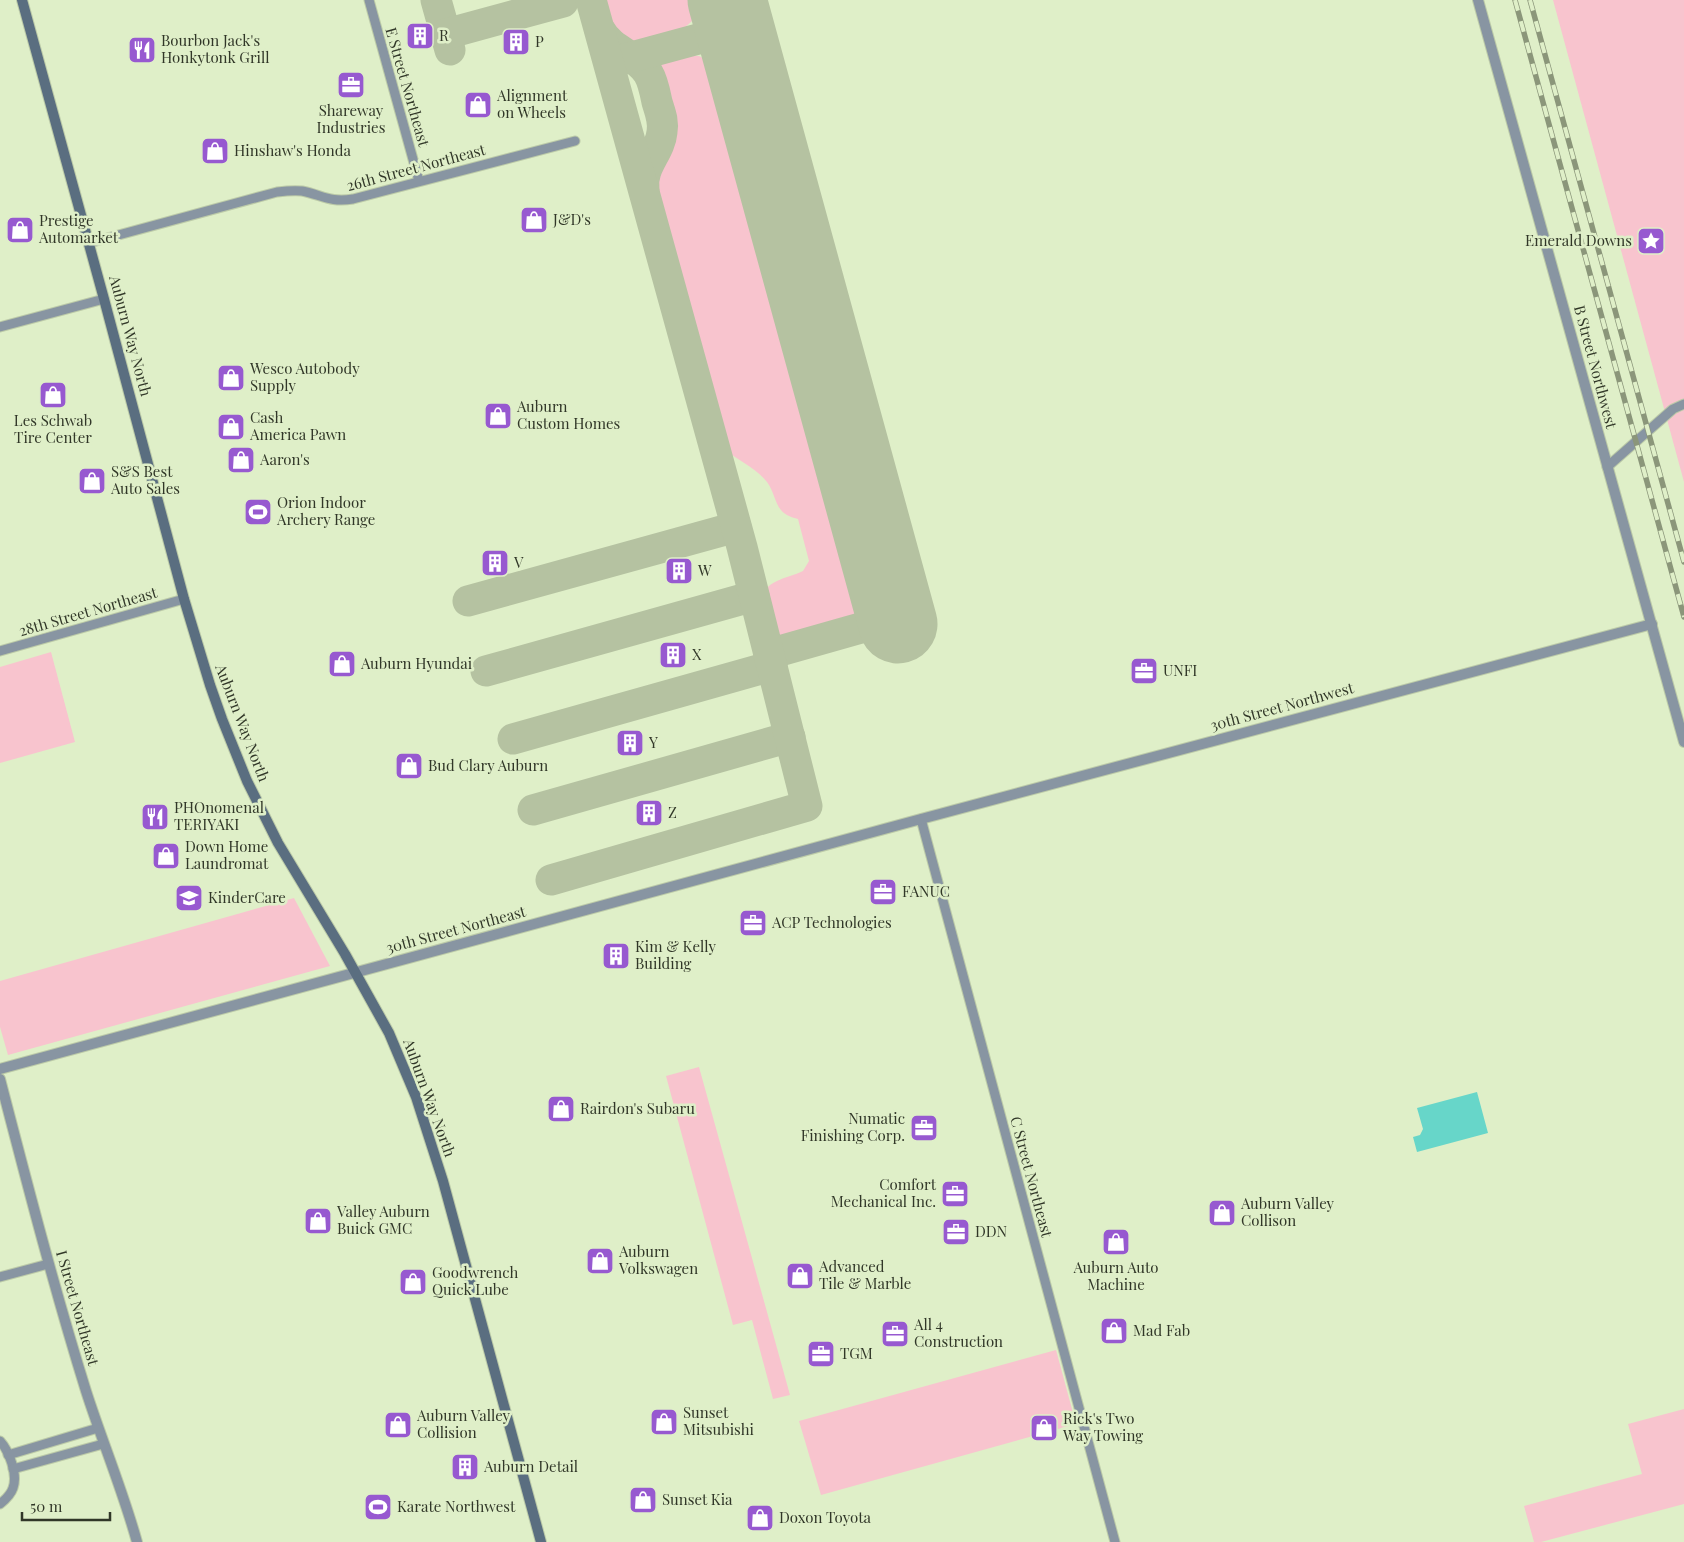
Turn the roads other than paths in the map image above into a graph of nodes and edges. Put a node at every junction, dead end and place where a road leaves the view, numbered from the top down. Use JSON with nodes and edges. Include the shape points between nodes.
{"nodes":[{"id":1,"x":22,"y":0,"type":"edge"},
{"id":2,"x":369,"y":0,"type":"edge"},
{"id":3,"x":1478,"y":0,"type":"edge"},
{"id":4,"x":575,"y":141,"type":"dead end"},
{"id":5,"x":419,"y":181,"type":"junction"},
{"id":6,"x":89,"y":243,"type":"junction"},
{"id":7,"x":104,"y":300,"type":"junction"},
{"id":8,"x":0,"y":327,"type":"edge"},
{"id":9,"x":1684,"y":404,"type":"edge"},
{"id":10,"x":1607,"y":467,"type":"junction"},
{"id":11,"x":184,"y":599,"type":"junction"},
{"id":12,"x":1652,"y":624,"type":"junction"},
{"id":13,"x":0,"y":651,"type":"edge"},
{"id":14,"x":1684,"y":742,"type":"edge"},
{"id":15,"x":920,"y":819,"type":"junction"},
{"id":16,"x":355,"y":973,"type":"junction"},
{"id":17,"x":0,"y":1069,"type":"edge"},
{"id":18,"x":0,"y":1079,"type":"edge"},
{"id":19,"x":48,"y":1264,"type":"junction"},
{"id":20,"x":0,"y":1277,"type":"edge"},
{"id":21,"x":98,"y":1428,"type":"junction"},
{"id":22,"x":0,"y":1441,"type":"edge"},
{"id":23,"x":103,"y":1444,"type":"junction"},
{"id":24,"x":8,"y":1455,"type":"junction"},
{"id":25,"x":13,"y":1469,"type":"junction"},
{"id":26,"x":0,"y":1504,"type":"edge"},
{"id":27,"x":137,"y":1542,"type":"edge"},
{"id":28,"x":541,"y":1542,"type":"edge"},
{"id":29,"x":1115,"y":1542,"type":"edge"}],
"edges":[{"from":1,"to":6,"type":"main road","name":"Auburn Way North"},
{"from":2,"to":5,"type":"street","name":"E Street Northeast"},
{"from":3,"to":10,"type":"street","name":"B Street Northwest"},
{"from":4,"to":5,"type":"street","name":"26th Street Northeast"},
{"from":5,"to":6,"type":"street","name":"26th Street Northeast","via":[[341,201],[296,190],[278,192]]},
{"from":6,"to":7,"type":"main road","name":"Auburn Way North"},
{"from":7,"to":8,"type":"street"},
{"from":7,"to":11,"type":"main road","name":"Auburn Way North"},
{"from":9,"to":10,"type":"street","via":[[1673,409]]},
{"from":10,"to":12,"type":"street","name":"B Street Northwest"},
{"from":11,"to":13,"type":"street","name":"28th Street Northeast"},
{"from":11,"to":16,"type":"main road","name":"Auburn Way North","via":[[222,719],[247,781],[278,843]]},
{"from":12,"to":14,"type":"street","name":"B Street Northwest"},
{"from":12,"to":15,"type":"street","name":"30th Street Northwest"},
{"from":15,"to":16,"type":"street","name":"30th Street Northeast"},
{"from":15,"to":29,"type":"street","name":"C Street Northeast"},
{"from":16,"to":17,"type":"street","name":"30th Street Northeast"},
{"from":16,"to":28,"type":"main road","name":"Auburn Way North","via":[[402,1061],[428,1131]]},
{"from":18,"to":19,"type":"street","name":"I Street Northeast"},
{"from":19,"to":20,"type":"street"},
{"from":19,"to":21,"type":"street","name":"I Street Northeast"},
{"from":21,"to":23,"type":"street","name":"I Street Northeast"},
{"from":21,"to":24,"type":"street"},
{"from":22,"to":24,"type":"street"},
{"from":23,"to":25,"type":"street"},
{"from":23,"to":27,"type":"street","name":"I Street Northeast"},
{"from":24,"to":25,"type":"street"},
{"from":25,"to":26,"type":"street","via":[[13,1488]]}]}
